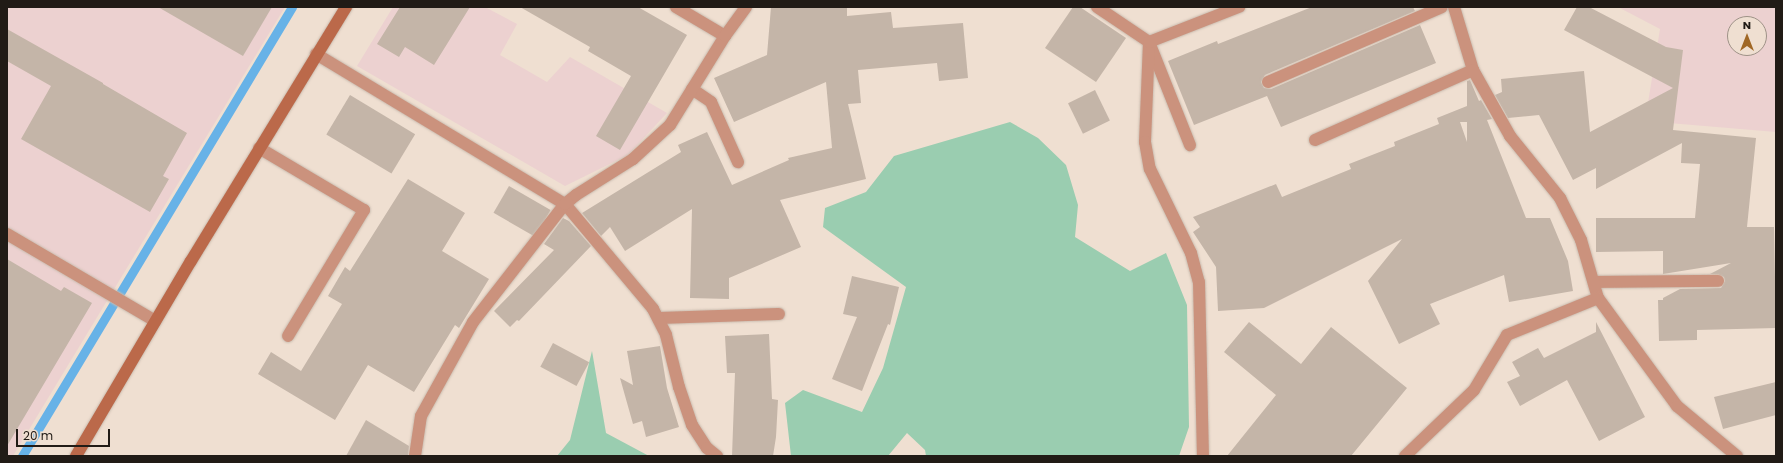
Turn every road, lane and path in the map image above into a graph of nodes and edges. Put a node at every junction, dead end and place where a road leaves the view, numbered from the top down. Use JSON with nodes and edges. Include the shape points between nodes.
{"nodes":[{"id":1,"x":346,"y":7,"type":"edge"},
{"id":2,"x":676,"y":7,"type":"edge"},
{"id":3,"x":746,"y":7,"type":"edge"},
{"id":4,"x":1097,"y":7,"type":"edge"},
{"id":5,"x":1239,"y":7,"type":"edge"},
{"id":6,"x":1442,"y":7,"type":"edge"},
{"id":7,"x":1454,"y":7,"type":"edge"},
{"id":8,"x":725,"y":36,"type":"junction"},
{"id":9,"x":1149,"y":42,"type":"junction"},
{"id":10,"x":316,"y":54,"type":"junction"},
{"id":11,"x":1473,"y":70,"type":"junction"},
{"id":12,"x":1268,"y":82,"type":"dead end"},
{"id":13,"x":692,"y":89,"type":"junction"},
{"id":14,"x":1315,"y":140,"type":"dead end"},
{"id":15,"x":1190,"y":145,"type":"dead end"},
{"id":16,"x":259,"y":148,"type":"junction"},
{"id":17,"x":738,"y":162,"type":"dead end"},
{"id":18,"x":565,"y":204,"type":"junction"},
{"id":19,"x":7,"y":234,"type":"edge"},
{"id":20,"x":1594,"y":282,"type":"junction"},
{"id":21,"x":1718,"y":282,"type":"dead end"},
{"id":22,"x":1598,"y":298,"type":"junction"},
{"id":23,"x":779,"y":314,"type":"dead end"},
{"id":24,"x":658,"y":318,"type":"junction"},
{"id":25,"x":155,"y":321,"type":"junction"},
{"id":26,"x":288,"y":336,"type":"dead end"},
{"id":27,"x":76,"y":456,"type":"edge"},
{"id":28,"x":415,"y":456,"type":"edge"},
{"id":29,"x":717,"y":456,"type":"edge"},
{"id":30,"x":1203,"y":456,"type":"edge"},
{"id":31,"x":1405,"y":456,"type":"edge"},
{"id":32,"x":1737,"y":456,"type":"edge"}],
"edges":[{"from":1,"to":10,"type":"street"},
{"from":2,"to":8,"type":"street"},
{"from":3,"to":8,"type":"street"},
{"from":4,"to":9,"type":"street"},
{"from":5,"to":9,"type":"street"},
{"from":6,"to":12,"type":"street"},
{"from":7,"to":11,"type":"street"},
{"from":8,"to":13,"type":"street"},
{"from":9,"to":15,"type":"street"},
{"from":9,"to":30,"type":"street","via":[[1145,142],[1150,169],[1191,253],[1198,282]]},
{"from":10,"to":16,"type":"street"},
{"from":10,"to":18,"type":"street"},
{"from":11,"to":14,"type":"street"},
{"from":11,"to":20,"type":"street","via":[[1510,136],[1560,198],[1581,240]]},
{"from":13,"to":17,"type":"street","via":[[710,102]]},
{"from":13,"to":18,"type":"street","via":[[670,125],[633,159],[576,194]]},
{"from":16,"to":25,"type":"street"},
{"from":16,"to":26,"type":"street","via":[[364,210]]},
{"from":18,"to":24,"type":"street","via":[[653,308]]},
{"from":18,"to":28,"type":"street","via":[[473,322],[421,416]]},
{"from":19,"to":25,"type":"street"},
{"from":20,"to":21,"type":"street"},
{"from":20,"to":22,"type":"street"},
{"from":22,"to":31,"type":"street","via":[[1507,335],[1474,390]]},
{"from":22,"to":32,"type":"street","via":[[1677,406]]},
{"from":23,"to":24,"type":"street"},
{"from":24,"to":29,"type":"street","via":[[666,335],[692,425]]},
{"from":25,"to":27,"type":"street"}]}
